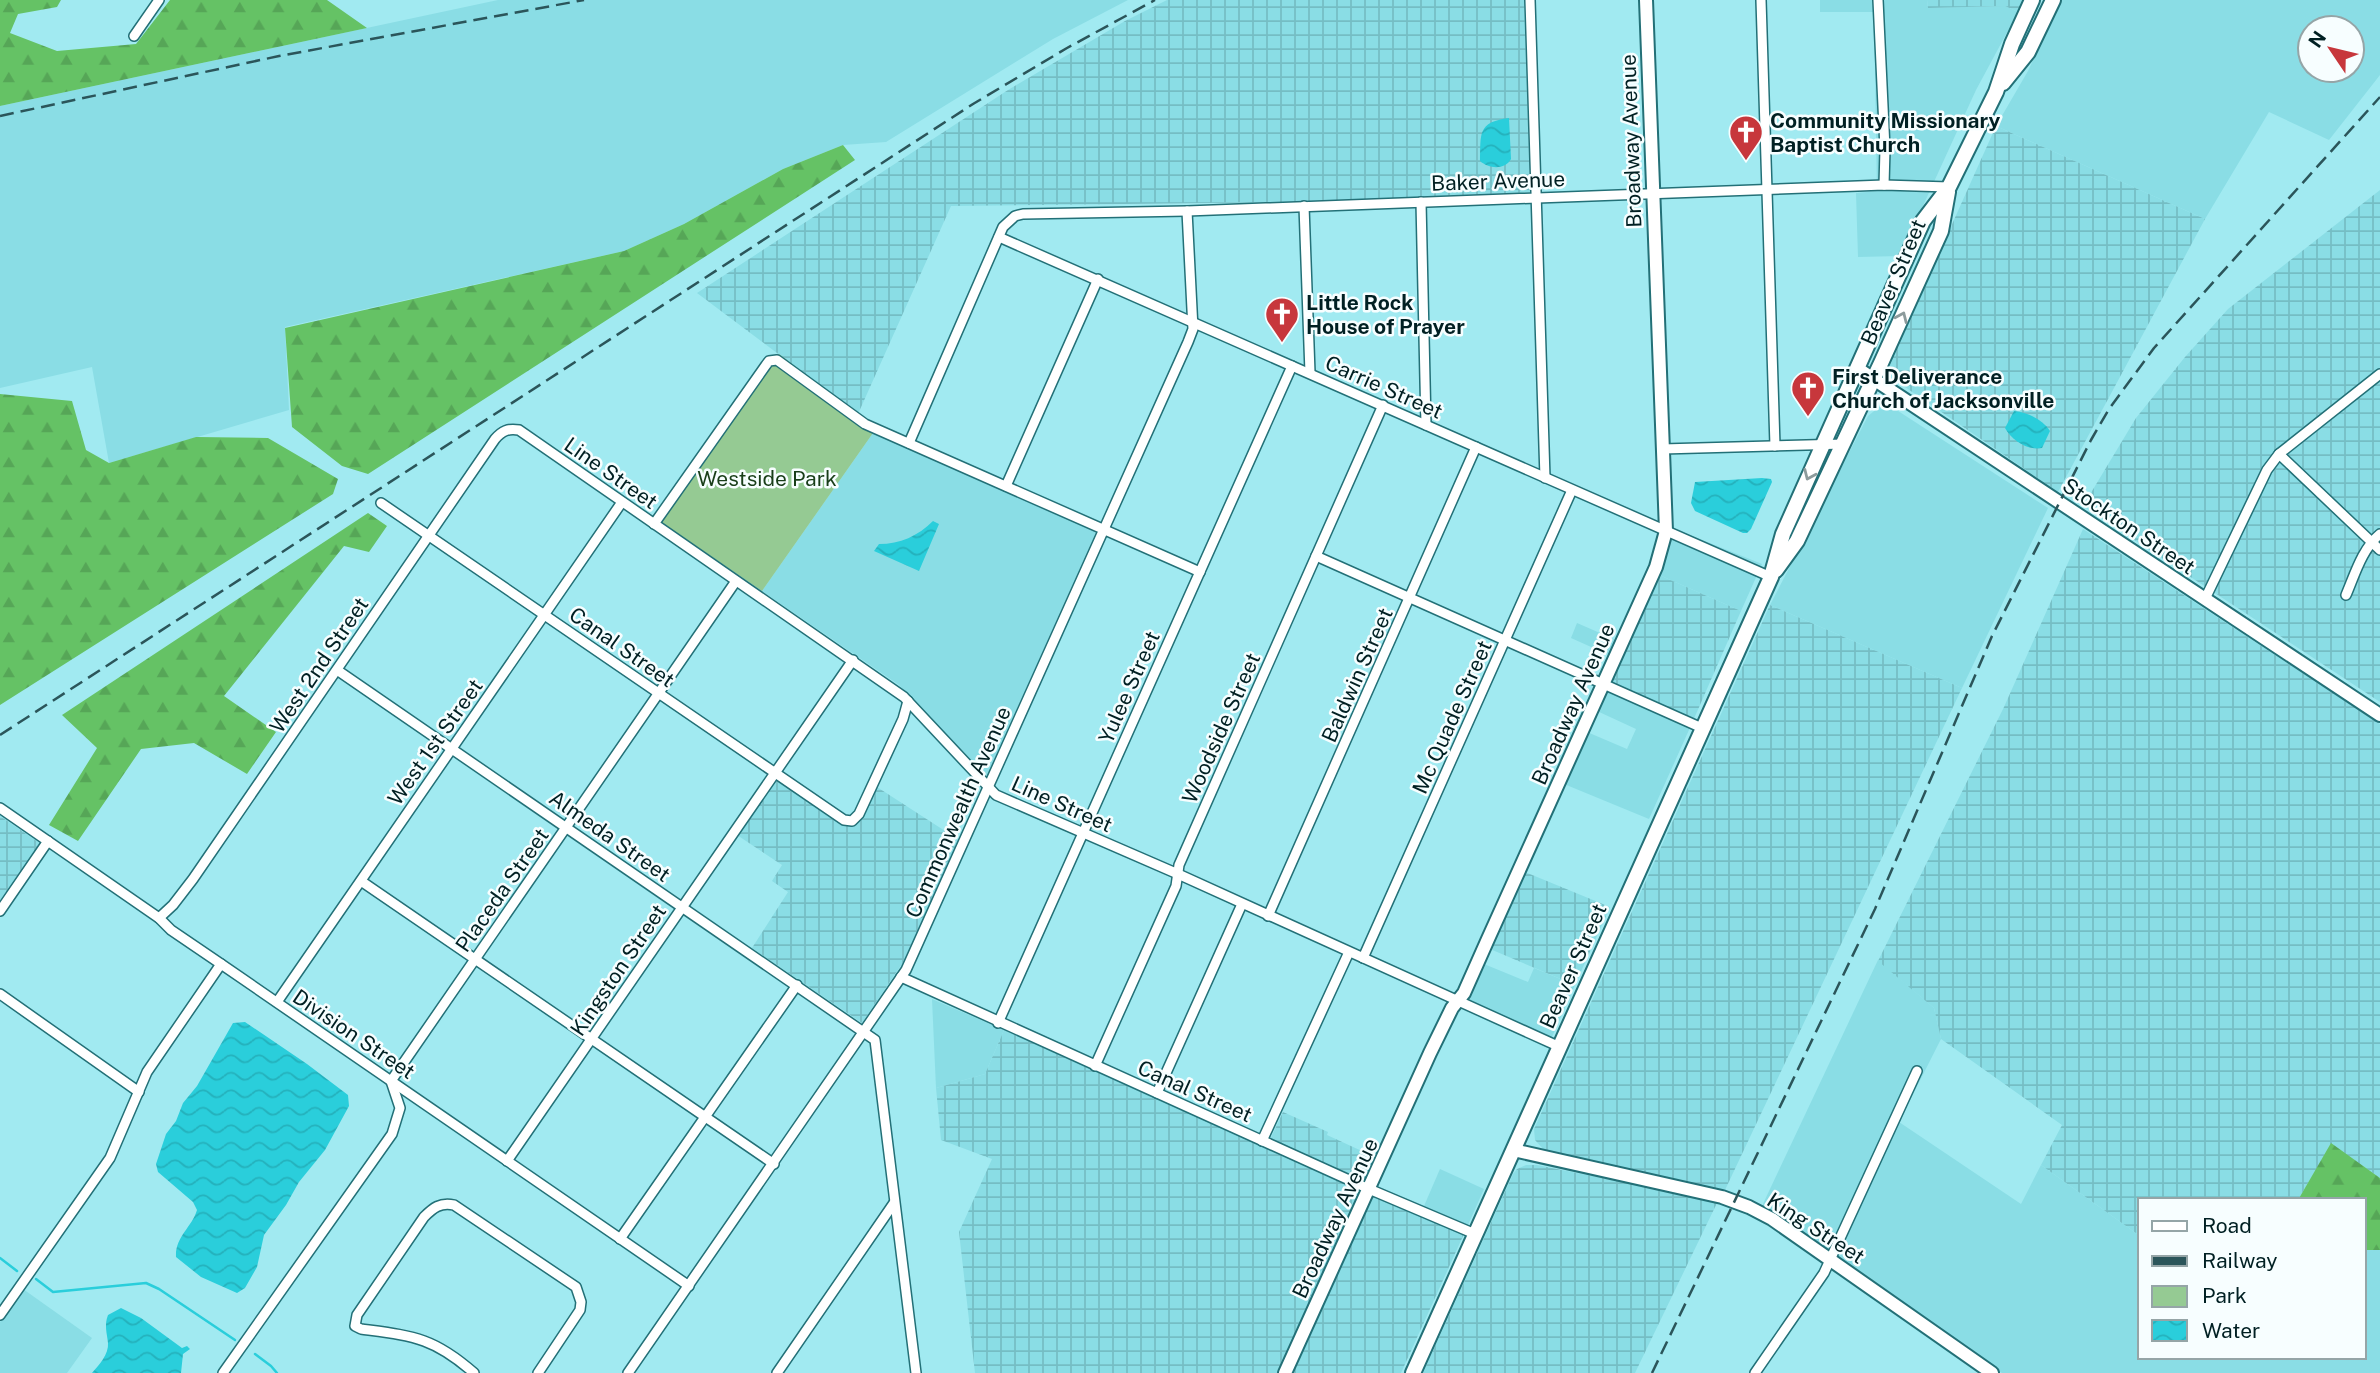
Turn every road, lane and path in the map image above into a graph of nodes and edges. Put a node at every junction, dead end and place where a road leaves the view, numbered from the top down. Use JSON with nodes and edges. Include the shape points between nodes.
{"nodes":[{"id":1,"x":159,"y":0,"type":"edge"},
{"id":2,"x":1530,"y":0,"type":"edge"},
{"id":3,"x":1646,"y":0,"type":"edge"},
{"id":4,"x":1761,"y":0,"type":"edge"},
{"id":5,"x":1878,"y":0,"type":"edge"},
{"id":6,"x":2032,"y":0,"type":"edge"},
{"id":7,"x":2053,"y":0,"type":"edge"},
{"id":8,"x":134,"y":36,"type":"dead end"},
{"id":9,"x":1996,"y":92,"type":"junction"},
{"id":10,"x":1884,"y":184,"type":"junction"},
{"id":11,"x":1949,"y":187,"type":"junction"},
{"id":12,"x":1768,"y":190,"type":"junction"},
{"id":13,"x":1653,"y":193,"type":"junction"},
{"id":14,"x":1537,"y":198,"type":"junction"},
{"id":15,"x":1420,"y":201,"type":"junction"},
{"id":16,"x":1304,"y":206,"type":"junction"},
{"id":17,"x":1187,"y":211,"type":"junction"},
{"id":18,"x":999,"y":237,"type":"junction"},
{"id":19,"x":1098,"y":279,"type":"junction"},
{"id":20,"x":1192,"y":321,"type":"junction"},
{"id":21,"x":1292,"y":366,"type":"junction"},
{"id":22,"x":1857,"y":368,"type":"junction"},
{"id":23,"x":1310,"y":373,"type":"junction"},
{"id":24,"x":2380,"y":374,"type":"edge"},
{"id":25,"x":1874,"y":379,"type":"junction"},
{"id":26,"x":1383,"y":405,"type":"junction"},
{"id":27,"x":1426,"y":425,"type":"junction"},
{"id":28,"x":506,"y":430,"type":"joint"},
{"id":29,"x":909,"y":443,"type":"junction"},
{"id":30,"x":1844,"y":444,"type":"junction"},
{"id":31,"x":1774,"y":446,"type":"junction"},
{"id":32,"x":1822,"y":446,"type":"junction"},
{"id":33,"x":1476,"y":447,"type":"junction"},
{"id":34,"x":1662,"y":449,"type":"junction"},
{"id":35,"x":2280,"y":454,"type":"junction"},
{"id":36,"x":1545,"y":478,"type":"junction"},
{"id":37,"x":1006,"y":486,"type":"junction"},
{"id":38,"x":1572,"y":490,"type":"junction"},
{"id":39,"x":1798,"y":499,"type":"junction"},
{"id":40,"x":622,"y":502,"type":"junction"},
{"id":41,"x":381,"y":503,"type":"dead end"},
{"id":42,"x":1814,"y":507,"type":"junction"},
{"id":43,"x":654,"y":524,"type":"junction"},
{"id":44,"x":1104,"y":529,"type":"junction"},
{"id":45,"x":1667,"y":531,"type":"junction"},
{"id":46,"x":2380,"y":534,"type":"edge"},
{"id":47,"x":429,"y":536,"type":"junction"},
{"id":48,"x":2370,"y":542,"type":"junction"},
{"id":49,"x":2380,"y":550,"type":"edge"},
{"id":50,"x":1316,"y":556,"type":"junction"},
{"id":51,"x":1200,"y":572,"type":"junction"},
{"id":52,"x":1772,"y":577,"type":"junction"},
{"id":53,"x":736,"y":580,"type":"junction"},
{"id":54,"x":2346,"y":595,"type":"dead end"},
{"id":55,"x":1409,"y":598,"type":"junction"},
{"id":56,"x":2205,"y":599,"type":"junction"},
{"id":57,"x":545,"y":615,"type":"junction"},
{"id":58,"x":1506,"y":640,"type":"junction"},
{"id":59,"x":853,"y":660,"type":"junction"},
{"id":60,"x":337,"y":670,"type":"junction"},
{"id":61,"x":1603,"y":685,"type":"junction"},
{"id":62,"x":659,"y":694,"type":"junction"},
{"id":63,"x":908,"y":701,"type":"junction"},
{"id":64,"x":2380,"y":715,"type":"edge"},
{"id":65,"x":1702,"y":728,"type":"junction"},
{"id":66,"x":452,"y":749,"type":"junction"},
{"id":67,"x":774,"y":773,"type":"junction"},
{"id":68,"x":989,"y":787,"type":"junction"},
{"id":69,"x":0,"y":808,"type":"edge"},
{"id":70,"x":567,"y":827,"type":"junction"},
{"id":71,"x":1083,"y":833,"type":"junction"},
{"id":72,"x":48,"y":841,"type":"junction"},
{"id":73,"x":1178,"y":874,"type":"junction"},
{"id":74,"x":361,"y":881,"type":"junction"},
{"id":75,"x":1242,"y":904,"type":"junction"},
{"id":76,"x":682,"y":907,"type":"junction"},
{"id":77,"x":0,"y":911,"type":"edge"},
{"id":78,"x":1268,"y":916,"type":"junction"},
{"id":79,"x":159,"y":918,"type":"junction"},
{"id":80,"x":1349,"y":952,"type":"junction"},
{"id":81,"x":1363,"y":958,"type":"junction"},
{"id":82,"x":475,"y":959,"type":"junction"},
{"id":83,"x":221,"y":964,"type":"junction"},
{"id":84,"x":901,"y":977,"type":"junction"},
{"id":85,"x":797,"y":985,"type":"junction"},
{"id":86,"x":0,"y":994,"type":"edge"},
{"id":87,"x":1458,"y":1000,"type":"junction"},
{"id":88,"x":277,"y":1002,"type":"junction"},
{"id":89,"x":998,"y":1023,"type":"junction"},
{"id":90,"x":864,"y":1031,"type":"junction"},
{"id":91,"x":592,"y":1040,"type":"junction"},
{"id":92,"x":1560,"y":1047,"type":"junction"},
{"id":93,"x":1096,"y":1066,"type":"junction"},
{"id":94,"x":1917,"y":1071,"type":"dead end"},
{"id":95,"x":391,"y":1081,"type":"junction"},
{"id":96,"x":139,"y":1092,"type":"junction"},
{"id":97,"x":1157,"y":1093,"type":"junction"},
{"id":98,"x":705,"y":1117,"type":"junction"},
{"id":99,"x":1262,"y":1141,"type":"junction"},
{"id":100,"x":1513,"y":1150,"type":"junction"},
{"id":101,"x":507,"y":1161,"type":"junction"},
{"id":102,"x":774,"y":1164,"type":"junction"},
{"id":103,"x":1369,"y":1189,"type":"junction"},
{"id":104,"x":894,"y":1203,"type":"junction"},
{"id":105,"x":1475,"y":1234,"type":"junction"},
{"id":106,"x":620,"y":1239,"type":"junction"},
{"id":107,"x":1830,"y":1259,"type":"junction"},
{"id":108,"x":690,"y":1286,"type":"junction"},
{"id":109,"x":0,"y":1315,"type":"edge"},
{"id":110,"x":784,"y":1363,"type":"junction"},
{"id":111,"x":223,"y":1373,"type":"edge"},
{"id":112,"x":474,"y":1373,"type":"edge"},
{"id":113,"x":537,"y":1373,"type":"edge"},
{"id":114,"x":628,"y":1373,"type":"edge"},
{"id":115,"x":777,"y":1373,"type":"edge"},
{"id":116,"x":788,"y":1373,"type":"edge"},
{"id":117,"x":916,"y":1373,"type":"edge"},
{"id":118,"x":1285,"y":1373,"type":"edge"},
{"id":119,"x":1413,"y":1373,"type":"edge"},
{"id":120,"x":1755,"y":1373,"type":"edge"},
{"id":121,"x":1992,"y":1373,"type":"edge"}],
"edges":[{"from":1,"to":8,"type":"street"},
{"from":2,"to":14,"type":"street"},
{"from":3,"to":13,"type":"street","name":"Broadway Avenue"},
{"from":4,"to":12,"type":"street"},
{"from":5,"to":10,"type":"street"},
{"from":6,"to":9,"type":"main road","name":"Beaver Street"},
{"from":7,"to":9,"type":"main road","name":"Beaver Street","via":[[2028,52]]},
{"from":9,"to":11,"type":"main road","name":"Beaver Street"},
{"from":10,"to":11,"type":"street","name":"Baker Avenue"},
{"from":10,"to":12,"type":"street","name":"Baker Avenue"},
{"from":11,"to":22,"type":"main road","name":"Beaver Street","via":[[1923,221]]},
{"from":25,"to":11,"type":"main road","name":"Beaver Street","one_way":true,"via":[[1941,231]]},
{"from":12,"to":13,"type":"street","name":"Baker Avenue"},
{"from":12,"to":31,"type":"street"},
{"from":13,"to":14,"type":"street","name":"Baker Avenue"},
{"from":13,"to":34,"type":"street","name":"Broadway Avenue"},
{"from":14,"to":15,"type":"street","name":"Baker Avenue"},
{"from":14,"to":36,"type":"street"},
{"from":15,"to":16,"type":"street","name":"Baker Avenue"},
{"from":15,"to":27,"type":"street"},
{"from":16,"to":17,"type":"street","name":"Baker Avenue"},
{"from":16,"to":23,"type":"street"},
{"from":17,"to":18,"type":"street","name":"Baker Avenue","via":[[1015,216]]},
{"from":17,"to":20,"type":"street","name":"Commonwealth Avenue"},
{"from":18,"to":19,"type":"street","name":"Carrie Street"},
{"from":18,"to":29,"type":"street"},
{"from":19,"to":20,"type":"street","name":"Carrie Street"},
{"from":19,"to":37,"type":"street"},
{"from":20,"to":21,"type":"street","name":"Carrie Street"},
{"from":20,"to":44,"type":"street","name":"Commonwealth Avenue","via":[[1188,342]]},
{"from":21,"to":23,"type":"street","name":"Carrie Street"},
{"from":21,"to":51,"type":"street","name":"Yulee Street"},
{"from":22,"to":25,"type":"street","name":"Stockton Street"},
{"from":22,"to":32,"type":"main road","name":"Beaver Street"},
{"from":23,"to":26,"type":"street","name":"Carrie Street"},
{"from":24,"to":35,"type":"street"},
{"from":25,"to":30,"type":"main road","name":"Beaver Street"},
{"from":25,"to":56,"type":"street","name":"Stockton Street"},
{"from":26,"to":27,"type":"street","name":"Carrie Street"},
{"from":26,"to":50,"type":"street","name":"Woodside Street"},
{"from":27,"to":33,"type":"street","name":"Carrie Street"},
{"from":28,"to":40,"type":"street","name":"Line Street","via":[[519,430]]},
{"from":28,"to":47,"type":"street","name":"West 2nd Street","via":[[495,439]]},
{"from":29,"to":37,"type":"street"},
{"from":29,"to":43,"type":"street","via":[[865,424],[782,361],[774,360],[766,365]]},
{"from":30,"to":32,"type":"street"},
{"from":30,"to":42,"type":"main road","name":"Beaver Street"},
{"from":31,"to":32,"type":"street"},
{"from":31,"to":34,"type":"street"},
{"from":32,"to":39,"type":"main road","name":"Beaver Street","one_way":true},
{"from":33,"to":36,"type":"street","name":"Carrie Street"},
{"from":33,"to":55,"type":"street","name":"Baldwin Street"},
{"from":34,"to":45,"type":"street","name":"Broadway Avenue"},
{"from":35,"to":48,"type":"street"},
{"from":35,"to":56,"type":"street","via":[[2267,470]]},
{"from":36,"to":38,"type":"street","name":"Carrie Street"},
{"from":37,"to":44,"type":"street"},
{"from":38,"to":45,"type":"street","name":"Carrie Street"},
{"from":38,"to":58,"type":"street","name":"Mc Quade Street"},
{"from":39,"to":42,"type":"street"},
{"from":39,"to":52,"type":"main road","name":"Beaver Street"},
{"from":40,"to":43,"type":"street","name":"Line Street"},
{"from":40,"to":57,"type":"street","name":"West 1st Street"},
{"from":41,"to":47,"type":"street","name":"Canal Street"},
{"from":42,"to":52,"type":"main road","name":"Beaver Street"},
{"from":43,"to":53,"type":"street","name":"Line Street"},
{"from":44,"to":51,"type":"street"},
{"from":44,"to":68,"type":"street","name":"Commonwealth Avenue"},
{"from":45,"to":52,"type":"street","name":"Carrie Street"},
{"from":45,"to":61,"type":"street","name":"Broadway Avenue","via":[[1656,567]]},
{"from":46,"to":48,"type":"street"},
{"from":47,"to":57,"type":"street","name":"Canal Street"},
{"from":47,"to":60,"type":"street","name":"West 2nd Street"},
{"from":48,"to":49,"type":"street"},
{"from":48,"to":54,"type":"street"},
{"from":50,"to":55,"type":"street"},
{"from":50,"to":73,"type":"street","name":"Woodside Street"},
{"from":51,"to":71,"type":"street","name":"Yulee Street"},
{"from":52,"to":65,"type":"main road","name":"Beaver Street"},
{"from":53,"to":59,"type":"street","name":"Line Street"},
{"from":53,"to":62,"type":"street","name":"Placeda Street"},
{"from":55,"to":58,"type":"street"},
{"from":55,"to":78,"type":"street","name":"Baldwin Street"},
{"from":56,"to":64,"type":"street","name":"Stockton Street"},
{"from":57,"to":62,"type":"street","name":"Canal Street"},
{"from":57,"to":66,"type":"street","name":"West 1st Street"},
{"from":58,"to":61,"type":"street"},
{"from":58,"to":81,"type":"street","name":"Mc Quade Street"},
{"from":59,"to":63,"type":"street","name":"Line Street"},
{"from":59,"to":67,"type":"street","name":"Kingston Street"},
{"from":60,"to":66,"type":"street","name":"Almeda Street"},
{"from":60,"to":79,"type":"street","name":"West 2nd Street","via":[[193,879]]},
{"from":61,"to":65,"type":"street"},
{"from":61,"to":87,"type":"street","name":"Broadway Avenue"},
{"from":62,"to":67,"type":"street","name":"Canal Street"},
{"from":62,"to":70,"type":"street","name":"Placeda Street"},
{"from":63,"to":67,"type":"street","name":"Canal Street","via":[[852,821]]},
{"from":63,"to":68,"type":"street","name":"Line Street"},
{"from":65,"to":92,"type":"main road","name":"Beaver Street"},
{"from":66,"to":70,"type":"street","name":"Almeda Street"},
{"from":66,"to":74,"type":"street","name":"West 1st Street"},
{"from":67,"to":76,"type":"street","name":"Kingston Street"},
{"from":68,"to":71,"type":"street","name":"Line Street","via":[[996,795]]},
{"from":68,"to":84,"type":"street","name":"Commonwealth Avenue"},
{"from":69,"to":72,"type":"street","name":"Division Street"},
{"from":70,"to":76,"type":"street","name":"Almeda Street"},
{"from":70,"to":82,"type":"street","name":"Placeda Street"},
{"from":71,"to":73,"type":"street","name":"Line Street"},
{"from":71,"to":89,"type":"street","name":"Yulee Street"},
{"from":72,"to":77,"type":"street"},
{"from":72,"to":79,"type":"street","name":"Division Street"},
{"from":73,"to":75,"type":"street","name":"Line Street"},
{"from":73,"to":93,"type":"street","name":"Woodside Street"},
{"from":74,"to":82,"type":"street"},
{"from":74,"to":88,"type":"street","name":"West 1st Street"},
{"from":75,"to":78,"type":"street","name":"Line Street"},
{"from":75,"to":97,"type":"street"},
{"from":76,"to":85,"type":"street","name":"Almeda Street"},
{"from":76,"to":91,"type":"street","name":"Kingston Street"},
{"from":78,"to":80,"type":"street","name":"Line Street"},
{"from":79,"to":83,"type":"street","name":"Division Street"},
{"from":80,"to":81,"type":"street","name":"Line Street"},
{"from":80,"to":99,"type":"street"},
{"from":81,"to":87,"type":"street","name":"Line Street"},
{"from":82,"to":91,"type":"street"},
{"from":82,"to":95,"type":"street","name":"Placeda Street"},
{"from":83,"to":88,"type":"street","name":"Division Street"},
{"from":83,"to":96,"type":"street","via":[[156,1057]]},
{"from":84,"to":89,"type":"street","name":"Canal Street"},
{"from":84,"to":90,"type":"street","name":"Commonwealth Avenue"},
{"from":85,"to":90,"type":"street","name":"Almeda Street"},
{"from":85,"to":98,"type":"street"},
{"from":86,"to":96,"type":"street"},
{"from":87,"to":92,"type":"street","name":"Line Street"},
{"from":87,"to":103,"type":"street","name":"Broadway Avenue"},
{"from":88,"to":95,"type":"street","name":"Division Street"},
{"from":89,"to":93,"type":"street","name":"Canal Street"},
{"from":90,"to":102,"type":"street","name":"Commonwealth Avenue"},
{"from":90,"to":104,"type":"street","via":[[876,1040]]},
{"from":91,"to":98,"type":"street"},
{"from":91,"to":101,"type":"street","name":"Kingston Street"},
{"from":92,"to":100,"type":"main road","name":"Beaver Street"},
{"from":93,"to":97,"type":"street","name":"Canal Street"},
{"from":94,"to":107,"type":"street"},
{"from":95,"to":101,"type":"street","name":"Division Street"},
{"from":95,"to":111,"type":"street","via":[[400,1108],[392,1134]]},
{"from":96,"to":109,"type":"street","via":[[110,1158]]},
{"from":97,"to":99,"type":"street","name":"Canal Street"},
{"from":98,"to":102,"type":"street"},
{"from":98,"to":106,"type":"street"},
{"from":99,"to":103,"type":"street","name":"Canal Street"},
{"from":100,"to":105,"type":"main road","name":"Beaver Street"},
{"from":100,"to":107,"type":"street","name":"King Street","via":[[1735,1201],[1772,1219]]},
{"from":101,"to":106,"type":"street","name":"Division Street"},
{"from":102,"to":108,"type":"street","name":"Commonwealth Avenue"},
{"from":103,"to":105,"type":"street","name":"Canal Street"},
{"from":103,"to":118,"type":"street","name":"Broadway Avenue"},
{"from":104,"to":110,"type":"street"},
{"from":104,"to":117,"type":"street"},
{"from":105,"to":119,"type":"main road","name":"Beaver Street"},
{"from":106,"to":108,"type":"street","name":"Division Street"},
{"from":107,"to":120,"type":"street"},
{"from":107,"to":121,"type":"street","name":"King Street"},
{"from":108,"to":114,"type":"street","name":"Commonwealth Avenue"},
{"from":110,"to":115,"type":"street"},
{"from":110,"to":116,"type":"street"},
{"from":112,"to":113,"type":"street","via":[[433,1343],[355,1326],[357,1315],[424,1217],[440,1205],[454,1205],[569,1282],[579,1294],[575,1320]]}]}
